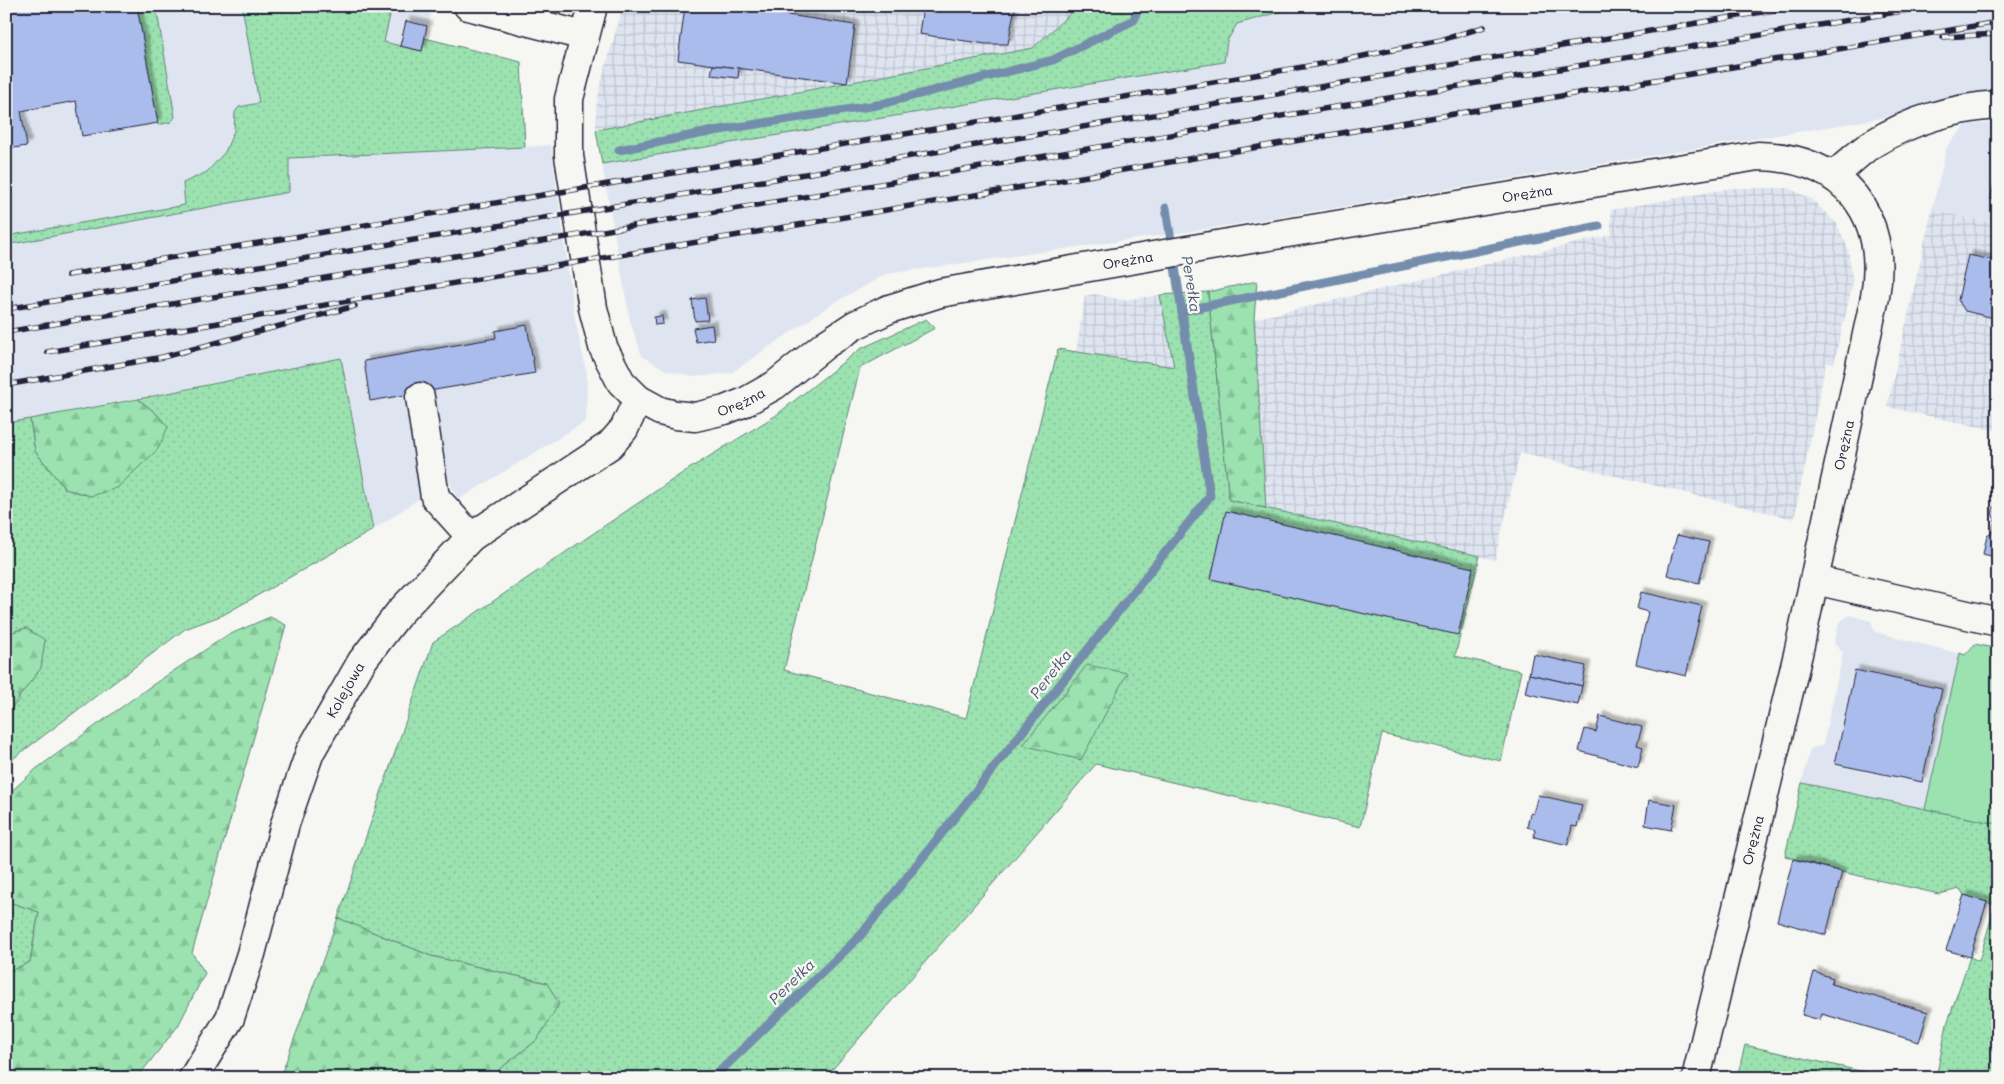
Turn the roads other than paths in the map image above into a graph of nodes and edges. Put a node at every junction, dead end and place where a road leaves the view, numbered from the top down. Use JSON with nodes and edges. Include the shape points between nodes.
{"nodes":[{"id":1,"x":468,"y":6,"type":"edge"},
{"id":2,"x":593,"y":6,"type":"edge"},
{"id":3,"x":584,"y":36,"type":"junction"},
{"id":4,"x":1998,"y":105,"type":"edge"},
{"id":5,"x":1833,"y":176,"type":"junction"},
{"id":6,"x":420,"y":397,"type":"dead end"},
{"id":7,"x":638,"y":399,"type":"junction"},
{"id":8,"x":471,"y":538,"type":"junction"},
{"id":9,"x":1815,"y":580,"type":"junction"},
{"id":10,"x":1998,"y":622,"type":"edge"},
{"id":11,"x":192,"y":1078,"type":"edge"},
{"id":12,"x":1696,"y":1078,"type":"edge"}],
"edges":[{"from":1,"to":3,"type":"street"},
{"from":2,"to":3,"type":"street","name":"Orężna"},
{"from":3,"to":7,"type":"street","name":"Orężna","via":[[569,99],[568,156],[593,308],[603,347],[620,382]]},
{"from":4,"to":5,"type":"street","via":[[1941,113],[1906,125],[1871,145]]},
{"from":5,"to":7,"type":"street","name":"Orężna","via":[[1810,164],[1783,156],[1758,156],[940,293],[889,308],[855,325],[775,385],[725,410],[694,417],[676,415],[660,411]]},
{"from":5,"to":9,"type":"street","name":"Orężna","via":[[1855,197],[1870,221],[1877,244],[1879,273]]},
{"from":6,"to":8,"type":"street","via":[[435,497]]},
{"from":7,"to":8,"type":"street","name":"Kolejowa","via":[[624,428],[610,444]]},
{"from":8,"to":11,"type":"street","name":"Kolejowa","via":[[399,612],[362,661],[310,752],[285,824],[251,954],[230,1018]]},
{"from":9,"to":10,"type":"street"},
{"from":9,"to":12,"type":"street","name":"Orężna"}]}
